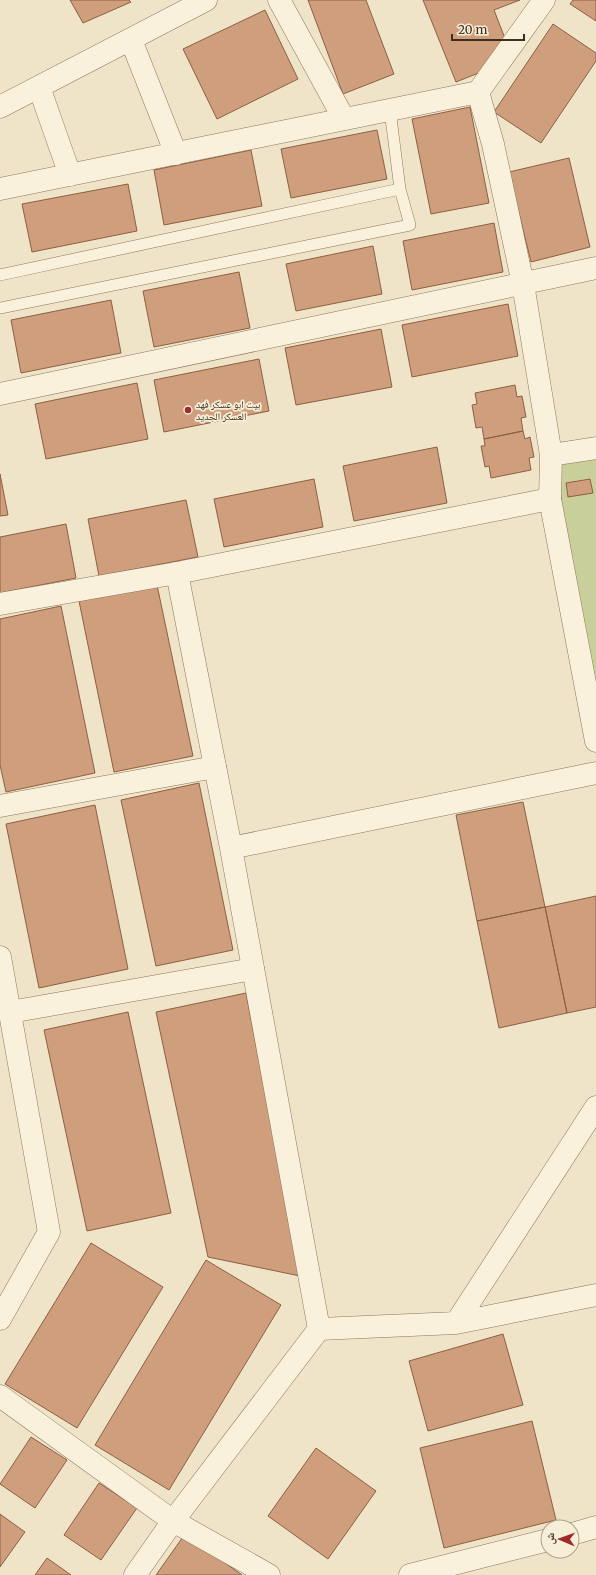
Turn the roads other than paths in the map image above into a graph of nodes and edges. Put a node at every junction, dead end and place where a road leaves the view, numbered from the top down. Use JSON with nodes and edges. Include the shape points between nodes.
{"nodes":[{"id":1,"x":206,"y":0,"type":"edge"},
{"id":2,"x":279,"y":0,"type":"edge"},
{"id":3,"x":544,"y":0,"type":"edge"},
{"id":4,"x":131,"y":40,"type":"junction"},
{"id":5,"x":39,"y":87,"type":"junction"},
{"id":6,"x":478,"y":92,"type":"junction"},
{"id":7,"x":0,"y":107,"type":"edge"},
{"id":8,"x":390,"y":110,"type":"junction"},
{"id":9,"x":344,"y":119,"type":"junction"},
{"id":10,"x":176,"y":154,"type":"junction"},
{"id":11,"x":70,"y":175,"type":"junction"},
{"id":12,"x":0,"y":189,"type":"edge"},
{"id":13,"x":400,"y":189,"type":"junction"},
{"id":14,"x":596,"y":268,"type":"edge"},
{"id":15,"x":0,"y":275,"type":"edge"},
{"id":16,"x":523,"y":284,"type":"junction"},
{"id":17,"x":0,"y":308,"type":"edge"},
{"id":18,"x":0,"y":391,"type":"edge"},
{"id":19,"x":596,"y":448,"type":"edge"},
{"id":20,"x":551,"y":455,"type":"junction"},
{"id":21,"x":550,"y":499,"type":"junction"},
{"id":22,"x":177,"y":573,"type":"junction"},
{"id":23,"x":0,"y":604,"type":"edge"},
{"id":24,"x":596,"y":741,"type":"edge"},
{"id":25,"x":215,"y":767,"type":"junction"},
{"id":26,"x":596,"y":773,"type":"edge"},
{"id":27,"x":0,"y":806,"type":"edge"},
{"id":28,"x":231,"y":848,"type":"junction"},
{"id":29,"x":0,"y":957,"type":"edge"},
{"id":30,"x":253,"y":969,"type":"junction"},
{"id":31,"x":10,"y":1012,"type":"junction"},
{"id":32,"x":595,"y":1117,"type":"edge"},
{"id":33,"x":596,"y":1295,"type":"edge"},
{"id":34,"x":0,"y":1319,"type":"edge"},
{"id":35,"x":456,"y":1323,"type":"junction"},
{"id":36,"x":319,"y":1329,"type":"junction"},
{"id":37,"x":0,"y":1396,"type":"edge"},
{"id":38,"x":173,"y":1521,"type":"junction"},
{"id":39,"x":596,"y":1527,"type":"edge"},
{"id":40,"x":580,"y":1532,"type":"edge"},
{"id":41,"x":540,"y":1542,"type":"edge"},
{"id":42,"x":135,"y":1575,"type":"edge"},
{"id":43,"x":269,"y":1575,"type":"edge"},
{"id":44,"x":410,"y":1575,"type":"edge"}],
"edges":[{"from":1,"to":4,"type":"street"},
{"from":2,"to":9,"type":"street"},
{"from":3,"to":6,"type":"street"},
{"from":4,"to":5,"type":"street"},
{"from":4,"to":10,"type":"street"},
{"from":5,"to":7,"type":"street"},
{"from":5,"to":11,"type":"street"},
{"from":6,"to":8,"type":"street"},
{"from":6,"to":16,"type":"street","via":[[493,144]]},
{"from":8,"to":9,"type":"street"},
{"from":8,"to":13,"type":"lane"},
{"from":9,"to":10,"type":"street"},
{"from":10,"to":11,"type":"street"},
{"from":11,"to":12,"type":"street"},
{"from":13,"to":15,"type":"lane"},
{"from":13,"to":17,"type":"lane","via":[[410,225]]},
{"from":14,"to":16,"type":"street"},
{"from":16,"to":18,"type":"street"},
{"from":16,"to":20,"type":"street"},
{"from":19,"to":20,"type":"street"},
{"from":20,"to":21,"type":"street"},
{"from":21,"to":22,"type":"street"},
{"from":21,"to":24,"type":"street"},
{"from":22,"to":23,"type":"street"},
{"from":22,"to":25,"type":"street"},
{"from":25,"to":27,"type":"street"},
{"from":25,"to":28,"type":"street"},
{"from":26,"to":28,"type":"street"},
{"from":28,"to":30,"type":"street"},
{"from":29,"to":31,"type":"street"},
{"from":30,"to":31,"type":"street"},
{"from":30,"to":36,"type":"street"},
{"from":31,"to":34,"type":"street","via":[[49,1232]]},
{"from":32,"to":35,"type":"street"},
{"from":33,"to":35,"type":"street"},
{"from":35,"to":36,"type":"street"},
{"from":36,"to":38,"type":"street"},
{"from":37,"to":38,"type":"street"},
{"from":38,"to":42,"type":"street"},
{"from":38,"to":43,"type":"street"},
{"from":39,"to":40,"type":"street"},
{"from":41,"to":44,"type":"street"}]}
